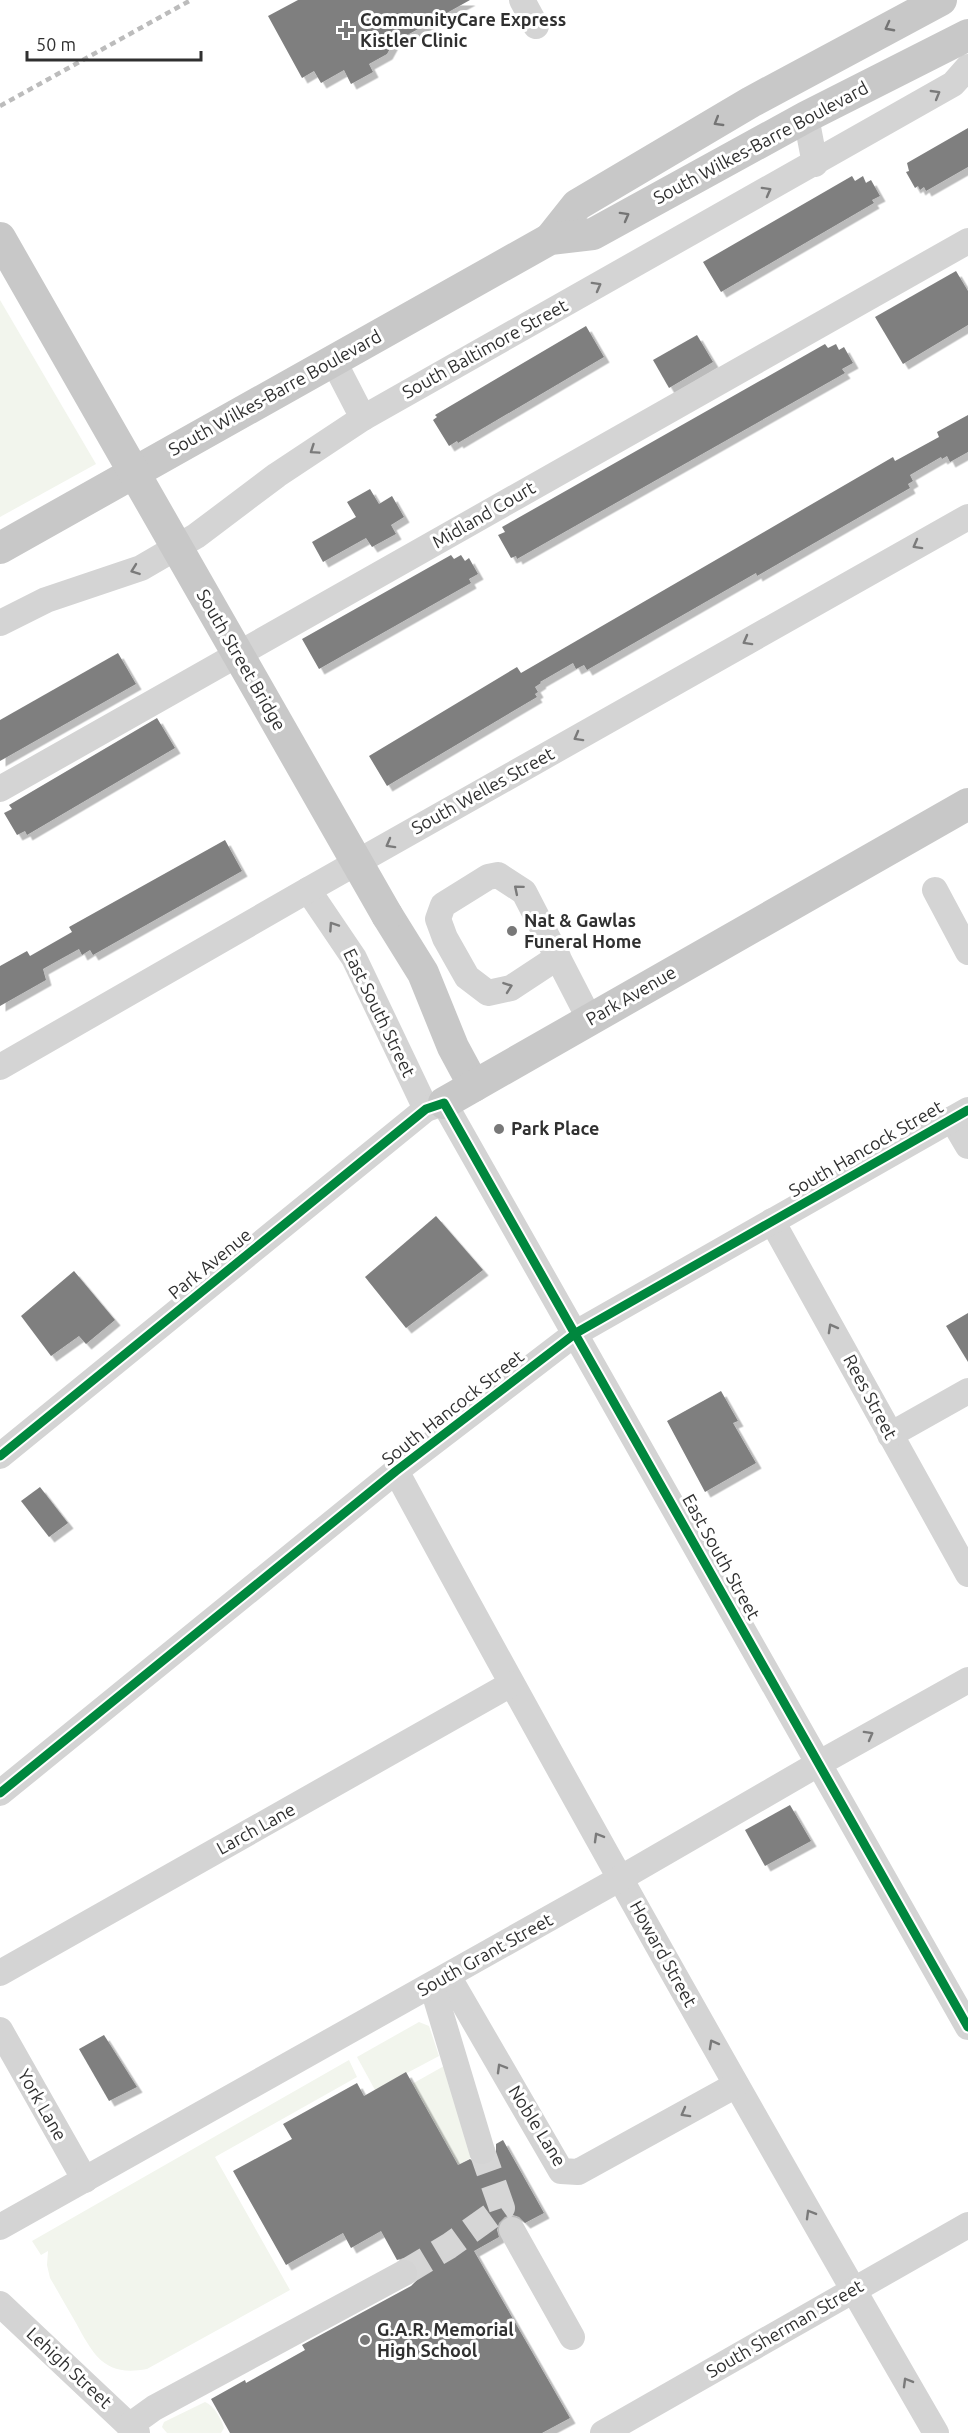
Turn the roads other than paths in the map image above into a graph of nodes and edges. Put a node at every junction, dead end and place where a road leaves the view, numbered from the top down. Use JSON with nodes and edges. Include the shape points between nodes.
{"nodes":[{"id":1,"x":522,"y":0,"type":"edge"},
{"id":2,"x":538,"y":0,"type":"edge"},
{"id":3,"x":940,"y":0,"type":"edge"},
{"id":4,"x":968,"y":35,"type":"edge"},
{"id":5,"x":968,"y":67,"type":"edge"},
{"id":6,"x":806,"y":117,"type":"junction"},
{"id":7,"x":815,"y":164,"type":"junction"},
{"id":8,"x":0,"y":238,"type":"edge"},
{"id":9,"x":550,"y":239,"type":"junction"},
{"id":10,"x":968,"y":241,"type":"edge"},
{"id":11,"x":333,"y":360,"type":"junction"},
{"id":12,"x":363,"y":418,"type":"junction"},
{"id":13,"x":968,"y":517,"type":"edge"},
{"id":14,"x":0,"y":548,"type":"edge"},
{"id":15,"x":0,"y":623,"type":"edge"},
{"id":16,"x":0,"y":789,"type":"edge"},
{"id":17,"x":968,"y":804,"type":"edge"},
{"id":18,"x":308,"y":890,"type":"junction"},
{"id":19,"x":935,"y":890,"type":"dead end"},
{"id":20,"x":968,"y":952,"type":"edge"},
{"id":21,"x":558,"y":957,"type":"junction"},
{"id":22,"x":590,"y":1020,"type":"junction"},
{"id":23,"x":0,"y":1067,"type":"edge"},
{"id":24,"x":474,"y":1086,"type":"junction"},
{"id":25,"x":435,"y":1106,"type":"junction"},
{"id":26,"x":960,"y":1114,"type":"edge"},
{"id":27,"x":968,"y":1146,"type":"edge"},
{"id":28,"x":772,"y":1221,"type":"junction"},
{"id":29,"x":576,"y":1333,"type":"junction"},
{"id":30,"x":968,"y":1391,"type":"edge"},
{"id":31,"x":890,"y":1435,"type":"junction"},
{"id":32,"x":0,"y":1456,"type":"edge"},
{"id":33,"x":396,"y":1471,"type":"junction"},
{"id":34,"x":968,"y":1574,"type":"edge"},
{"id":35,"x":968,"y":1680,"type":"edge"},
{"id":36,"x":511,"y":1684,"type":"junction"},
{"id":37,"x":818,"y":1764,"type":"junction"},
{"id":38,"x":0,"y":1793,"type":"edge"},
{"id":39,"x":621,"y":1878,"type":"junction"},
{"id":40,"x":0,"y":1973,"type":"edge"},
{"id":41,"x":440,"y":1980,"type":"junction"},
{"id":42,"x":968,"y":2027,"type":"edge"},
{"id":43,"x":0,"y":2030,"type":"edge"},
{"id":44,"x":736,"y":2085,"type":"junction"},
{"id":45,"x":482,"y":2151,"type":"tunnel mouth"},
{"id":46,"x":85,"y":2180,"type":"junction"},
{"id":47,"x":968,"y":2225,"type":"edge"},
{"id":48,"x":0,"y":2227,"type":"edge"},
{"id":49,"x":512,"y":2230,"type":"dead end"},
{"id":50,"x":404,"y":2273,"type":"tunnel mouth"},
{"id":51,"x":854,"y":2291,"type":"junction"},
{"id":52,"x":0,"y":2304,"type":"edge"},
{"id":53,"x":572,"y":2337,"type":"dead end"},
{"id":54,"x":133,"y":2429,"type":"edge"},
{"id":55,"x":603,"y":2433,"type":"edge"},
{"id":56,"x":936,"y":2433,"type":"edge"}],
"edges":[{"from":1,"to":2,"type":"street","via":[[536,26]]},
{"from":3,"to":9,"type":"main road","name":"South Wilkes-Barre Boulevard","one_way":true,"via":[[751,102],[577,205]]},
{"from":4,"to":6,"type":"main road","name":"South Wilkes-Barre Boulevard"},
{"from":7,"to":5,"type":"street","name":"South Baltimore Street","one_way":true,"via":[[953,84]]},
{"from":6,"to":7,"type":"street"},
{"from":9,"to":6,"type":"main road","name":"South Wilkes-Barre Boulevard","one_way":true,"via":[[593,234]]},
{"from":12,"to":7,"type":"street","name":"South Baltimore Street","one_way":true},
{"from":8,"to":24,"type":"main road","name":"South Street Bridge","bridge":true,"via":[[423,973],[453,1047]]},
{"from":9,"to":11,"type":"main road","name":"South Wilkes-Barre Boulevard"},
{"from":10,"to":16,"type":"street","name":"Midland Court"},
{"from":11,"to":12,"type":"street"},
{"from":11,"to":14,"type":"main road","name":"South Wilkes-Barre Boulevard"},
{"from":12,"to":15,"type":"street","name":"South Baltimore Street","one_way":true,"via":[[277,475],[196,536],[141,568],[46,600]]},
{"from":13,"to":18,"type":"street","name":"South Welles Street","one_way":true},
{"from":17,"to":22,"type":"main road","name":"Park Avenue"},
{"from":18,"to":23,"type":"street","name":"South Welles Street"},
{"from":25,"to":18,"type":"street","name":"East South Street","one_way":true,"via":[[354,958]]},
{"from":19,"to":20,"type":"street"},
{"from":21,"to":21,"type":"street","one_way":true,"via":[[524,891],[498,875],[488,877],[443,905],[438,919],[445,938],[467,977],[488,993],[511,988]]},
{"from":21,"to":22,"type":"street"},
{"from":22,"to":24,"type":"main road","name":"Park Avenue"},
{"from":24,"to":25,"type":"main road","name":"Park Avenue"},
{"from":25,"to":29,"type":"street","name":"East South Street"},
{"from":25,"to":32,"type":"street","name":"Park Avenue"},
{"from":26,"to":27,"type":"street"},
{"from":26,"to":28,"type":"street","name":"South Hancock Street"},
{"from":28,"to":29,"type":"street","name":"South Hancock Street"},
{"from":31,"to":28,"type":"street","name":"Rees Street","one_way":true},
{"from":29,"to":33,"type":"street","name":"South Hancock Street"},
{"from":29,"to":37,"type":"street","name":"East South Street"},
{"from":30,"to":31,"type":"street"},
{"from":31,"to":34,"type":"street","name":"Rees Street"},
{"from":33,"to":36,"type":"street","name":"Howard Street"},
{"from":33,"to":38,"type":"street","name":"South Hancock Street"},
{"from":37,"to":35,"type":"street","name":"South Grant Street","one_way":true},
{"from":39,"to":36,"type":"street","name":"Howard Street","one_way":true},
{"from":36,"to":40,"type":"street","name":"Larch Lane"},
{"from":37,"to":39,"type":"street","name":"South Grant Street"},
{"from":37,"to":42,"type":"street","name":"East South Street"},
{"from":39,"to":41,"type":"street","name":"South Grant Street"},
{"from":44,"to":39,"type":"street","name":"Howard Street","one_way":true},
{"from":44,"to":41,"type":"street","name":"Noble Lane","one_way":true,"via":[[578,2172],[561,2171]]},
{"from":41,"to":45,"type":"street"},
{"from":41,"to":46,"type":"street","name":"South Grant Street"},
{"from":43,"to":46,"type":"street","name":"York Lane"},
{"from":51,"to":44,"type":"street","name":"Howard Street","one_way":true},
{"from":46,"to":48,"type":"street","name":"South Grant Street"},
{"from":47,"to":51,"type":"street","name":"South Sherman Street"},
{"from":49,"to":53,"type":"street"},
{"from":50,"to":54,"type":"street","via":[[154,2408]]},
{"from":51,"to":55,"type":"street","name":"South Sherman Street"},
{"from":56,"to":51,"type":"street","name":"Howard Street","one_way":true},
{"from":52,"to":54,"type":"street","name":"Lehigh Street"}]}
